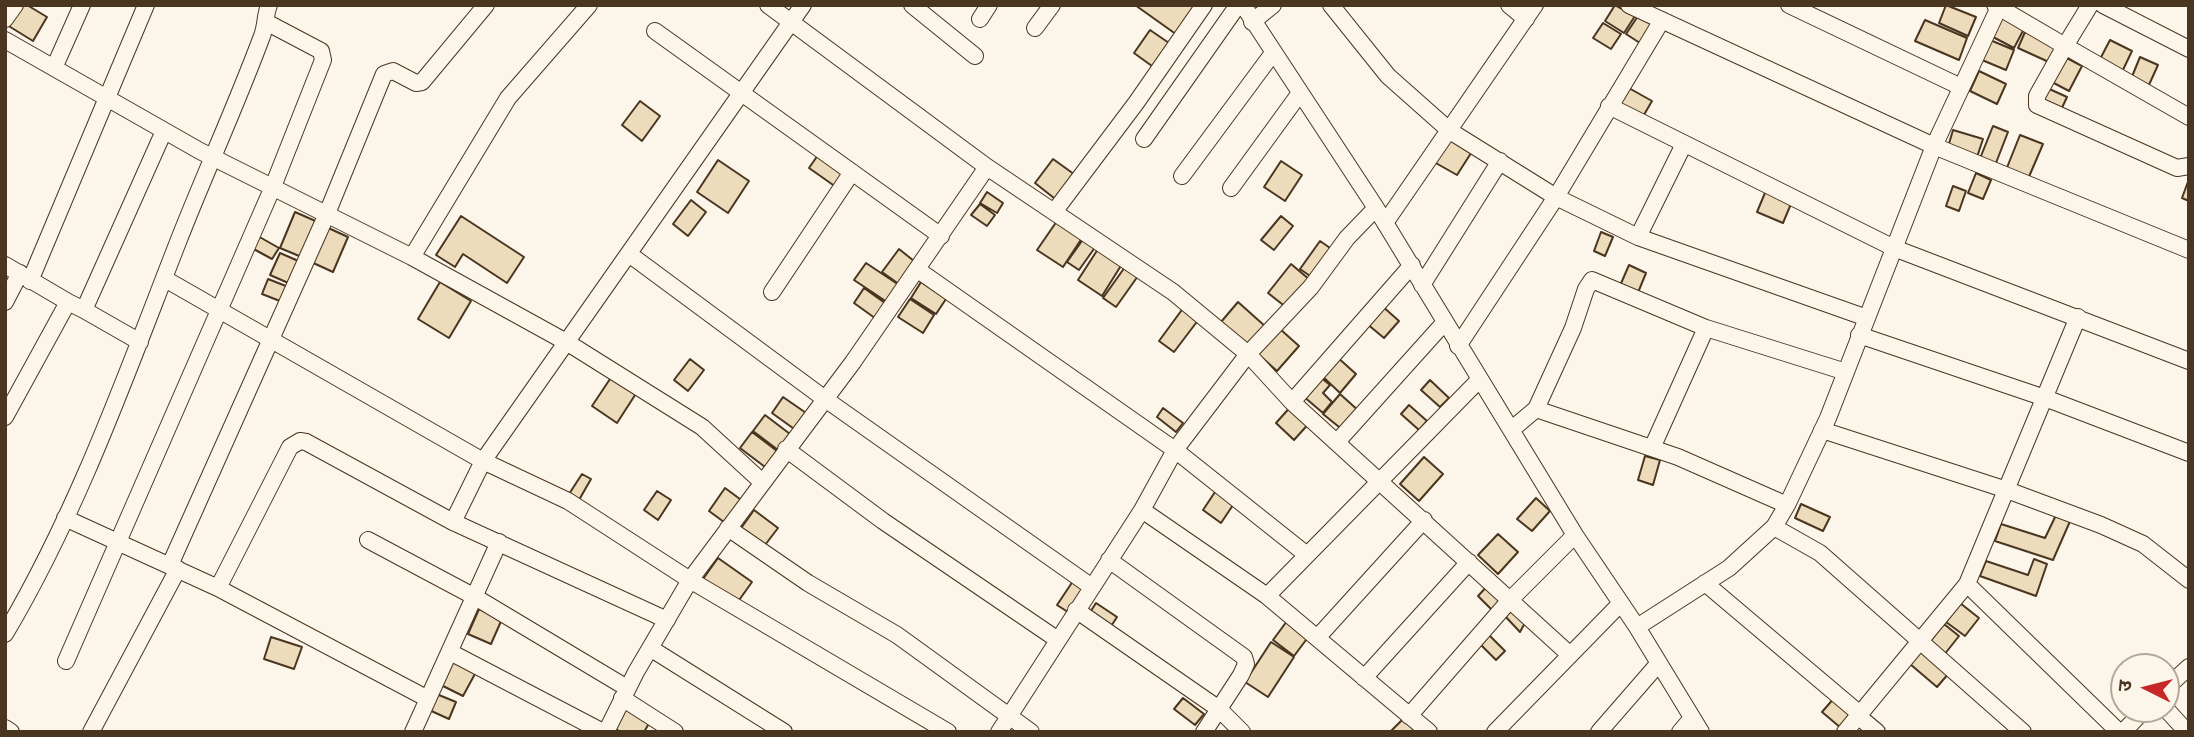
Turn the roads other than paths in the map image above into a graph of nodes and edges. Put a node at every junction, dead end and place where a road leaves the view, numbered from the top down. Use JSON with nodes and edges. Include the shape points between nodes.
{"nodes":[{"id":1,"x":15,"y":5,"type":"edge"},
{"id":2,"x":82,"y":5,"type":"edge"},
{"id":3,"x":146,"y":5,"type":"edge"},
{"id":4,"x":486,"y":5,"type":"edge"},
{"id":5,"x":589,"y":5,"type":"edge"},
{"id":6,"x":768,"y":5,"type":"edge"},
{"id":7,"x":803,"y":5,"type":"edge"},
{"id":8,"x":912,"y":5,"type":"edge"},
{"id":9,"x":1052,"y":5,"type":"edge"},
{"id":10,"x":1204,"y":5,"type":"edge"},
{"id":11,"x":1238,"y":5,"type":"edge"},
{"id":12,"x":1243,"y":5,"type":"edge"},
{"id":13,"x":1273,"y":5,"type":"edge"},
{"id":14,"x":1331,"y":5,"type":"edge"},
{"id":15,"x":1510,"y":5,"type":"edge"},
{"id":16,"x":1535,"y":5,"type":"edge"},
{"id":17,"x":1629,"y":5,"type":"edge"},
{"id":18,"x":1789,"y":5,"type":"edge"},
{"id":19,"x":2091,"y":5,"type":"edge"},
{"id":20,"x":2103,"y":5,"type":"edge"},
{"id":21,"x":1998,"y":6,"type":"edge"},
{"id":22,"x":267,"y":13,"type":"edge"},
{"id":23,"x":5,"y":19,"type":"edge"},
{"id":24,"x":1526,"y":19,"type":"junction"},
{"id":25,"x":1662,"y":20,"type":"junction"},
{"id":26,"x":791,"y":22,"type":"junction"},
{"id":27,"x":1252,"y":22,"type":"junction"},
{"id":28,"x":1035,"y":28,"type":"dead end"},
{"id":29,"x":655,"y":31,"type":"dead end"},
{"id":30,"x":5,"y":40,"type":"edge"},
{"id":31,"x":2065,"y":46,"type":"junction"},
{"id":32,"x":2189,"y":49,"type":"edge"},
{"id":33,"x":1273,"y":53,"type":"junction"},
{"id":34,"x":975,"y":56,"type":"dead end"},
{"id":35,"x":54,"y":68,"type":"junction"},
{"id":36,"x":1961,"y":87,"type":"junction"},
{"id":37,"x":741,"y":92,"type":"junction"},
{"id":38,"x":1300,"y":93,"type":"junction"},
{"id":39,"x":107,"y":99,"type":"junction"},
{"id":40,"x":1609,"y":106,"type":"junction"},
{"id":41,"x":2189,"y":117,"type":"edge"},
{"id":42,"x":164,"y":131,"type":"junction"},
{"id":43,"x":1450,"y":131,"type":"junction"},
{"id":44,"x":1144,"y":139,"type":"dead end"},
{"id":45,"x":1684,"y":144,"type":"junction"},
{"id":46,"x":1934,"y":146,"type":"junction"},
{"id":47,"x":215,"y":159,"type":"junction"},
{"id":48,"x":1500,"y":161,"type":"junction"},
{"id":49,"x":2189,"y":166,"type":"edge"},
{"id":50,"x":987,"y":167,"type":"junction"},
{"id":51,"x":852,"y":172,"type":"junction"},
{"id":52,"x":1182,"y":176,"type":"dead end"},
{"id":53,"x":1231,"y":188,"type":"dead end"},
{"id":54,"x":272,"y":189,"type":"junction"},
{"id":55,"x":1556,"y":197,"type":"junction"},
{"id":56,"x":1376,"y":208,"type":"junction"},
{"id":57,"x":1054,"y":212,"type":"junction"},
{"id":58,"x":326,"y":216,"type":"junction"},
{"id":59,"x":1385,"y":223,"type":"junction"},
{"id":60,"x":941,"y":236,"type":"junction"},
{"id":61,"x":1638,"y":237,"type":"junction"},
{"id":62,"x":1894,"y":248,"type":"junction"},
{"id":63,"x":2189,"y":250,"type":"edge"},
{"id":64,"x":629,"y":254,"type":"junction"},
{"id":65,"x":412,"y":257,"type":"junction"},
{"id":66,"x":1412,"y":265,"type":"junction"},
{"id":67,"x":918,"y":270,"type":"junction"},
{"id":68,"x":18,"y":273,"type":"edge"},
{"id":69,"x":164,"y":279,"type":"junction"},
{"id":70,"x":1422,"y":285,"type":"junction"},
{"id":71,"x":772,"y":292,"type":"dead end"},
{"id":72,"x":5,"y":302,"type":"edge"},
{"id":73,"x":68,"y":302,"type":"junction"},
{"id":74,"x":84,"y":310,"type":"junction"},
{"id":75,"x":219,"y":312,"type":"junction"},
{"id":76,"x":2078,"y":317,"type":"junction"},
{"id":77,"x":1867,"y":318,"type":"junction"},
{"id":78,"x":1444,"y":323,"type":"junction"},
{"id":79,"x":1706,"y":328,"type":"junction"},
{"id":80,"x":1859,"y":335,"type":"junction"},
{"id":81,"x":271,"y":341,"type":"junction"},
{"id":82,"x":140,"y":342,"type":"junction"},
{"id":83,"x":568,"y":343,"type":"junction"},
{"id":84,"x":1458,"y":346,"type":"junction"},
{"id":85,"x":1248,"y":354,"type":"junction"},
{"id":86,"x":2189,"y":361,"type":"edge"},
{"id":87,"x":1846,"y":372,"type":"junction"},
{"id":88,"x":1479,"y":380,"type":"junction"},
{"id":89,"x":2045,"y":398,"type":"junction"},
{"id":90,"x":825,"y":399,"type":"junction"},
{"id":91,"x":1292,"y":402,"type":"junction"},
{"id":92,"x":1536,"y":409,"type":"junction"},
{"id":93,"x":5,"y":418,"type":"edge"},
{"id":94,"x":1511,"y":430,"type":"junction"},
{"id":95,"x":1822,"y":430,"type":"junction"},
{"id":96,"x":1337,"y":442,"type":"junction"},
{"id":97,"x":1652,"y":448,"type":"junction"},
{"id":98,"x":786,"y":449,"type":"junction"},
{"id":99,"x":1175,"y":450,"type":"junction"},
{"id":100,"x":2189,"y":453,"type":"edge"},
{"id":101,"x":483,"y":461,"type":"junction"},
{"id":102,"x":1380,"y":480,"type":"junction"},
{"id":103,"x":761,"y":482,"type":"junction"},
{"id":104,"x":2007,"y":490,"type":"junction"},
{"id":105,"x":1787,"y":505,"type":"junction"},
{"id":106,"x":1142,"y":510,"type":"junction"},
{"id":107,"x":65,"y":518,"type":"junction"},
{"id":108,"x":1424,"y":520,"type":"junction"},
{"id":109,"x":453,"y":522,"type":"junction"},
{"id":110,"x":1774,"y":527,"type":"junction"},
{"id":111,"x":728,"y":528,"type":"junction"},
{"id":112,"x":1575,"y":535,"type":"junction"},
{"id":113,"x":368,"y":540,"type":"dead end"},
{"id":114,"x":119,"y":541,"type":"junction"},
{"id":115,"x":499,"y":542,"type":"junction"},
{"id":116,"x":1307,"y":555,"type":"junction"},
{"id":117,"x":1109,"y":560,"type":"junction"},
{"id":118,"x":1469,"y":562,"type":"junction"},
{"id":119,"x":174,"y":567,"type":"junction"},
{"id":120,"x":690,"y":580,"type":"junction"},
{"id":121,"x":2189,"y":580,"type":"edge"},
{"id":122,"x":1704,"y":583,"type":"junction"},
{"id":123,"x":1967,"y":584,"type":"junction"},
{"id":124,"x":1092,"y":587,"type":"junction"},
{"id":125,"x":218,"y":588,"type":"junction"},
{"id":126,"x":1268,"y":596,"type":"junction"},
{"id":127,"x":475,"y":597,"type":"junction"},
{"id":128,"x":1510,"y":600,"type":"junction"},
{"id":129,"x":1621,"y":603,"type":"junction"},
{"id":130,"x":1076,"y":610,"type":"junction"},
{"id":131,"x":667,"y":620,"type":"junction"},
{"id":132,"x":1637,"y":627,"type":"junction"},
{"id":133,"x":5,"y":634,"type":"edge"},
{"id":134,"x":1317,"y":638,"type":"junction"},
{"id":135,"x":1058,"y":640,"type":"junction"},
{"id":136,"x":1920,"y":641,"type":"junction"},
{"id":137,"x":650,"y":648,"type":"junction"},
{"id":138,"x":450,"y":652,"type":"junction"},
{"id":139,"x":1569,"y":654,"type":"junction"},
{"id":140,"x":66,"y":661,"type":"dead end"},
{"id":141,"x":1659,"y":663,"type":"junction"},
{"id":142,"x":1364,"y":678,"type":"junction"},
{"id":143,"x":625,"y":693,"type":"junction"},
{"id":144,"x":428,"y":699,"type":"junction"},
{"id":145,"x":1219,"y":709,"type":"junction"},
{"id":146,"x":1859,"y":715,"type":"junction"},
{"id":147,"x":1409,"y":716,"type":"junction"},
{"id":148,"x":1008,"y":717,"type":"junction"},
{"id":149,"x":1697,"y":725,"type":"edge"},
{"id":150,"x":5,"y":728,"type":"edge"},
{"id":151,"x":11,"y":732,"type":"edge"},
{"id":152,"x":91,"y":732,"type":"edge"},
{"id":153,"x":413,"y":732,"type":"edge"},
{"id":154,"x":604,"y":732,"type":"edge"},
{"id":155,"x":675,"y":732,"type":"edge"},
{"id":156,"x":784,"y":732,"type":"edge"},
{"id":157,"x":948,"y":732,"type":"edge"},
{"id":158,"x":999,"y":732,"type":"edge"},
{"id":159,"x":1031,"y":732,"type":"edge"},
{"id":160,"x":1204,"y":732,"type":"edge"},
{"id":161,"x":1242,"y":732,"type":"edge"},
{"id":162,"x":1429,"y":732,"type":"edge"},
{"id":163,"x":1495,"y":732,"type":"edge"},
{"id":164,"x":1598,"y":732,"type":"edge"},
{"id":165,"x":1680,"y":732,"type":"edge"},
{"id":166,"x":1845,"y":732,"type":"edge"},
{"id":167,"x":1877,"y":732,"type":"edge"},
{"id":168,"x":2023,"y":732,"type":"edge"},
{"id":169,"x":2121,"y":732,"type":"edge"}],
"edges":[{"from":1,"to":23,"type":"street"},
{"from":2,"to":35,"type":"street"},
{"from":3,"to":39,"type":"street"},
{"from":4,"to":58,"type":"street","via":[[422,82],[393,71],[384,74]]},
{"from":5,"to":65,"type":"street","via":[[502,107]]},
{"from":6,"to":26,"type":"street"},
{"from":7,"to":26,"type":"street"},
{"from":8,"to":34,"type":"street"},
{"from":9,"to":28,"type":"street"},
{"from":10,"to":57,"type":"street"},
{"from":11,"to":44,"type":"street"},
{"from":12,"to":27,"type":"street"},
{"from":13,"to":27,"type":"street"},
{"from":14,"to":43,"type":"street","via":[[1388,76]]},
{"from":15,"to":24,"type":"street"},
{"from":16,"to":24,"type":"street"},
{"from":17,"to":25,"type":"street"},
{"from":18,"to":36,"type":"street"},
{"from":19,"to":31,"type":"street"},
{"from":20,"to":32,"type":"street"},
{"from":21,"to":31,"type":"street"},
{"from":21,"to":36,"type":"street"},
{"from":22,"to":47,"type":"street"},
{"from":22,"to":54,"type":"street","via":[[323,55]]},
{"from":24,"to":43,"type":"street"},
{"from":25,"to":40,"type":"street"},
{"from":25,"to":46,"type":"street"},
{"from":26,"to":37,"type":"street"},
{"from":26,"to":50,"type":"street"},
{"from":27,"to":33,"type":"street"},
{"from":29,"to":37,"type":"street"},
{"from":30,"to":35,"type":"street"},
{"from":31,"to":41,"type":"street"},
{"from":31,"to":49,"type":"street","via":[[2037,96],[2037,105],[2178,168]]},
{"from":33,"to":38,"type":"street"},
{"from":33,"to":52,"type":"street"},
{"from":35,"to":39,"type":"street"},
{"from":36,"to":46,"type":"street"},
{"from":37,"to":51,"type":"street"},
{"from":37,"to":64,"type":"street"},
{"from":38,"to":53,"type":"street"},
{"from":38,"to":56,"type":"street"},
{"from":39,"to":42,"type":"street"},
{"from":39,"to":68,"type":"street"},
{"from":40,"to":45,"type":"street"},
{"from":40,"to":55,"type":"street"},
{"from":42,"to":47,"type":"street"},
{"from":42,"to":74,"type":"street"},
{"from":43,"to":48,"type":"street"},
{"from":43,"to":59,"type":"street"},
{"from":45,"to":61,"type":"street"},
{"from":45,"to":62,"type":"street"},
{"from":46,"to":62,"type":"street"},
{"from":46,"to":63,"type":"street"},
{"from":47,"to":54,"type":"street"},
{"from":47,"to":69,"type":"street"},
{"from":48,"to":55,"type":"street"},
{"from":48,"to":70,"type":"street"},
{"from":50,"to":57,"type":"street"},
{"from":50,"to":60,"type":"street"},
{"from":51,"to":60,"type":"street"},
{"from":51,"to":71,"type":"street"},
{"from":54,"to":58,"type":"street"},
{"from":54,"to":75,"type":"street"},
{"from":55,"to":61,"type":"street"},
{"from":55,"to":84,"type":"street"},
{"from":56,"to":59,"type":"street"},
{"from":56,"to":85,"type":"street"},
{"from":57,"to":85,"type":"street","via":[[1173,292]]},
{"from":58,"to":65,"type":"street"},
{"from":58,"to":81,"type":"street"},
{"from":59,"to":66,"type":"street"},
{"from":60,"to":67,"type":"street"},
{"from":61,"to":77,"type":"street"},
{"from":62,"to":76,"type":"street"},
{"from":62,"to":77,"type":"street"},
{"from":64,"to":83,"type":"street"},
{"from":64,"to":90,"type":"street"},
{"from":65,"to":83,"type":"street"},
{"from":66,"to":70,"type":"street"},
{"from":66,"to":91,"type":"street"},
{"from":67,"to":90,"type":"street"},
{"from":67,"to":99,"type":"street"},
{"from":68,"to":72,"type":"street"},
{"from":68,"to":73,"type":"street"},
{"from":69,"to":75,"type":"street"},
{"from":69,"to":82,"type":"street"},
{"from":70,"to":78,"type":"street"},
{"from":73,"to":74,"type":"street"},
{"from":73,"to":93,"type":"street"},
{"from":74,"to":82,"type":"street"},
{"from":75,"to":81,"type":"street"},
{"from":75,"to":114,"type":"street"},
{"from":76,"to":86,"type":"street"},
{"from":76,"to":89,"type":"street"},
{"from":77,"to":80,"type":"street"},
{"from":78,"to":84,"type":"street"},
{"from":78,"to":96,"type":"street"},
{"from":79,"to":87,"type":"street"},
{"from":79,"to":92,"type":"street","via":[[1590,281]]},
{"from":79,"to":97,"type":"street"},
{"from":80,"to":87,"type":"street"},
{"from":80,"to":89,"type":"street"},
{"from":81,"to":101,"type":"street"},
{"from":81,"to":119,"type":"street"},
{"from":82,"to":107,"type":"street"},
{"from":83,"to":101,"type":"street"},
{"from":83,"to":103,"type":"street","via":[[702,427]]},
{"from":84,"to":88,"type":"street"},
{"from":85,"to":91,"type":"street"},
{"from":85,"to":99,"type":"street"},
{"from":87,"to":95,"type":"street"},
{"from":88,"to":94,"type":"street"},
{"from":88,"to":102,"type":"street"},
{"from":89,"to":100,"type":"street"},
{"from":89,"to":104,"type":"street"},
{"from":90,"to":98,"type":"street"},
{"from":90,"to":124,"type":"street"},
{"from":91,"to":96,"type":"street"},
{"from":92,"to":94,"type":"street"},
{"from":92,"to":97,"type":"street"},
{"from":94,"to":112,"type":"street"},
{"from":95,"to":104,"type":"street"},
{"from":95,"to":105,"type":"street"},
{"from":96,"to":102,"type":"street"},
{"from":97,"to":105,"type":"street"},
{"from":98,"to":103,"type":"street"},
{"from":98,"to":135,"type":"street"},
{"from":99,"to":106,"type":"street"},
{"from":99,"to":116,"type":"street"},
{"from":101,"to":109,"type":"street"},
{"from":101,"to":120,"type":"street","via":[[568,500]]},
{"from":102,"to":108,"type":"street"},
{"from":102,"to":116,"type":"street"},
{"from":103,"to":111,"type":"street"},
{"from":104,"to":121,"type":"street","via":[[2143,544]]},
{"from":104,"to":123,"type":"street"},
{"from":105,"to":110,"type":"street"},
{"from":106,"to":117,"type":"street"},
{"from":106,"to":126,"type":"street"},
{"from":107,"to":114,"type":"street"},
{"from":107,"to":133,"type":"street"},
{"from":108,"to":118,"type":"street"},
{"from":108,"to":134,"type":"street"},
{"from":109,"to":115,"type":"street"},
{"from":109,"to":125,"type":"street","via":[[300,441],[290,447]]},
{"from":110,"to":122,"type":"street"},
{"from":110,"to":136,"type":"street","via":[[1820,554]]},
{"from":111,"to":120,"type":"street"},
{"from":111,"to":148,"type":"street","via":[[808,583],[897,635]]},
{"from":112,"to":128,"type":"street"},
{"from":112,"to":129,"type":"street"},
{"from":113,"to":127,"type":"street"},
{"from":114,"to":119,"type":"street"},
{"from":114,"to":140,"type":"street"},
{"from":115,"to":127,"type":"street"},
{"from":115,"to":131,"type":"street"},
{"from":116,"to":126,"type":"street"},
{"from":117,"to":124,"type":"street"},
{"from":117,"to":145,"type":"street","via":[[1244,657],[1241,675]]},
{"from":118,"to":128,"type":"street"},
{"from":118,"to":142,"type":"street"},
{"from":119,"to":125,"type":"street"},
{"from":119,"to":152,"type":"street"},
{"from":120,"to":131,"type":"street"},
{"from":120,"to":157,"type":"street"},
{"from":122,"to":132,"type":"street"},
{"from":122,"to":146,"type":"street"},
{"from":123,"to":136,"type":"street"},
{"from":123,"to":169,"type":"street"},
{"from":124,"to":130,"type":"street"},
{"from":125,"to":144,"type":"street"},
{"from":126,"to":134,"type":"street"},
{"from":127,"to":138,"type":"street"},
{"from":127,"to":143,"type":"street"},
{"from":128,"to":139,"type":"street"},
{"from":128,"to":147,"type":"street"},
{"from":129,"to":132,"type":"street"},
{"from":129,"to":139,"type":"street"},
{"from":130,"to":135,"type":"street"},
{"from":130,"to":145,"type":"street"},
{"from":131,"to":137,"type":"street"},
{"from":132,"to":141,"type":"street"},
{"from":134,"to":142,"type":"street"},
{"from":135,"to":148,"type":"street"},
{"from":136,"to":146,"type":"street"},
{"from":136,"to":168,"type":"street"},
{"from":137,"to":143,"type":"street"},
{"from":137,"to":156,"type":"street"},
{"from":138,"to":144,"type":"street"},
{"from":138,"to":154,"type":"street"},
{"from":139,"to":163,"type":"street"},
{"from":141,"to":149,"type":"street"},
{"from":141,"to":164,"type":"street"},
{"from":142,"to":147,"type":"street"},
{"from":143,"to":154,"type":"street"},
{"from":143,"to":155,"type":"street"},
{"from":144,"to":153,"type":"street"},
{"from":145,"to":160,"type":"street"},
{"from":145,"to":161,"type":"street"},
{"from":146,"to":166,"type":"street"},
{"from":146,"to":167,"type":"street"},
{"from":147,"to":162,"type":"street"},
{"from":148,"to":158,"type":"street"},
{"from":148,"to":159,"type":"street"},
{"from":149,"to":165,"type":"street"},
{"from":150,"to":151,"type":"street"}]}
